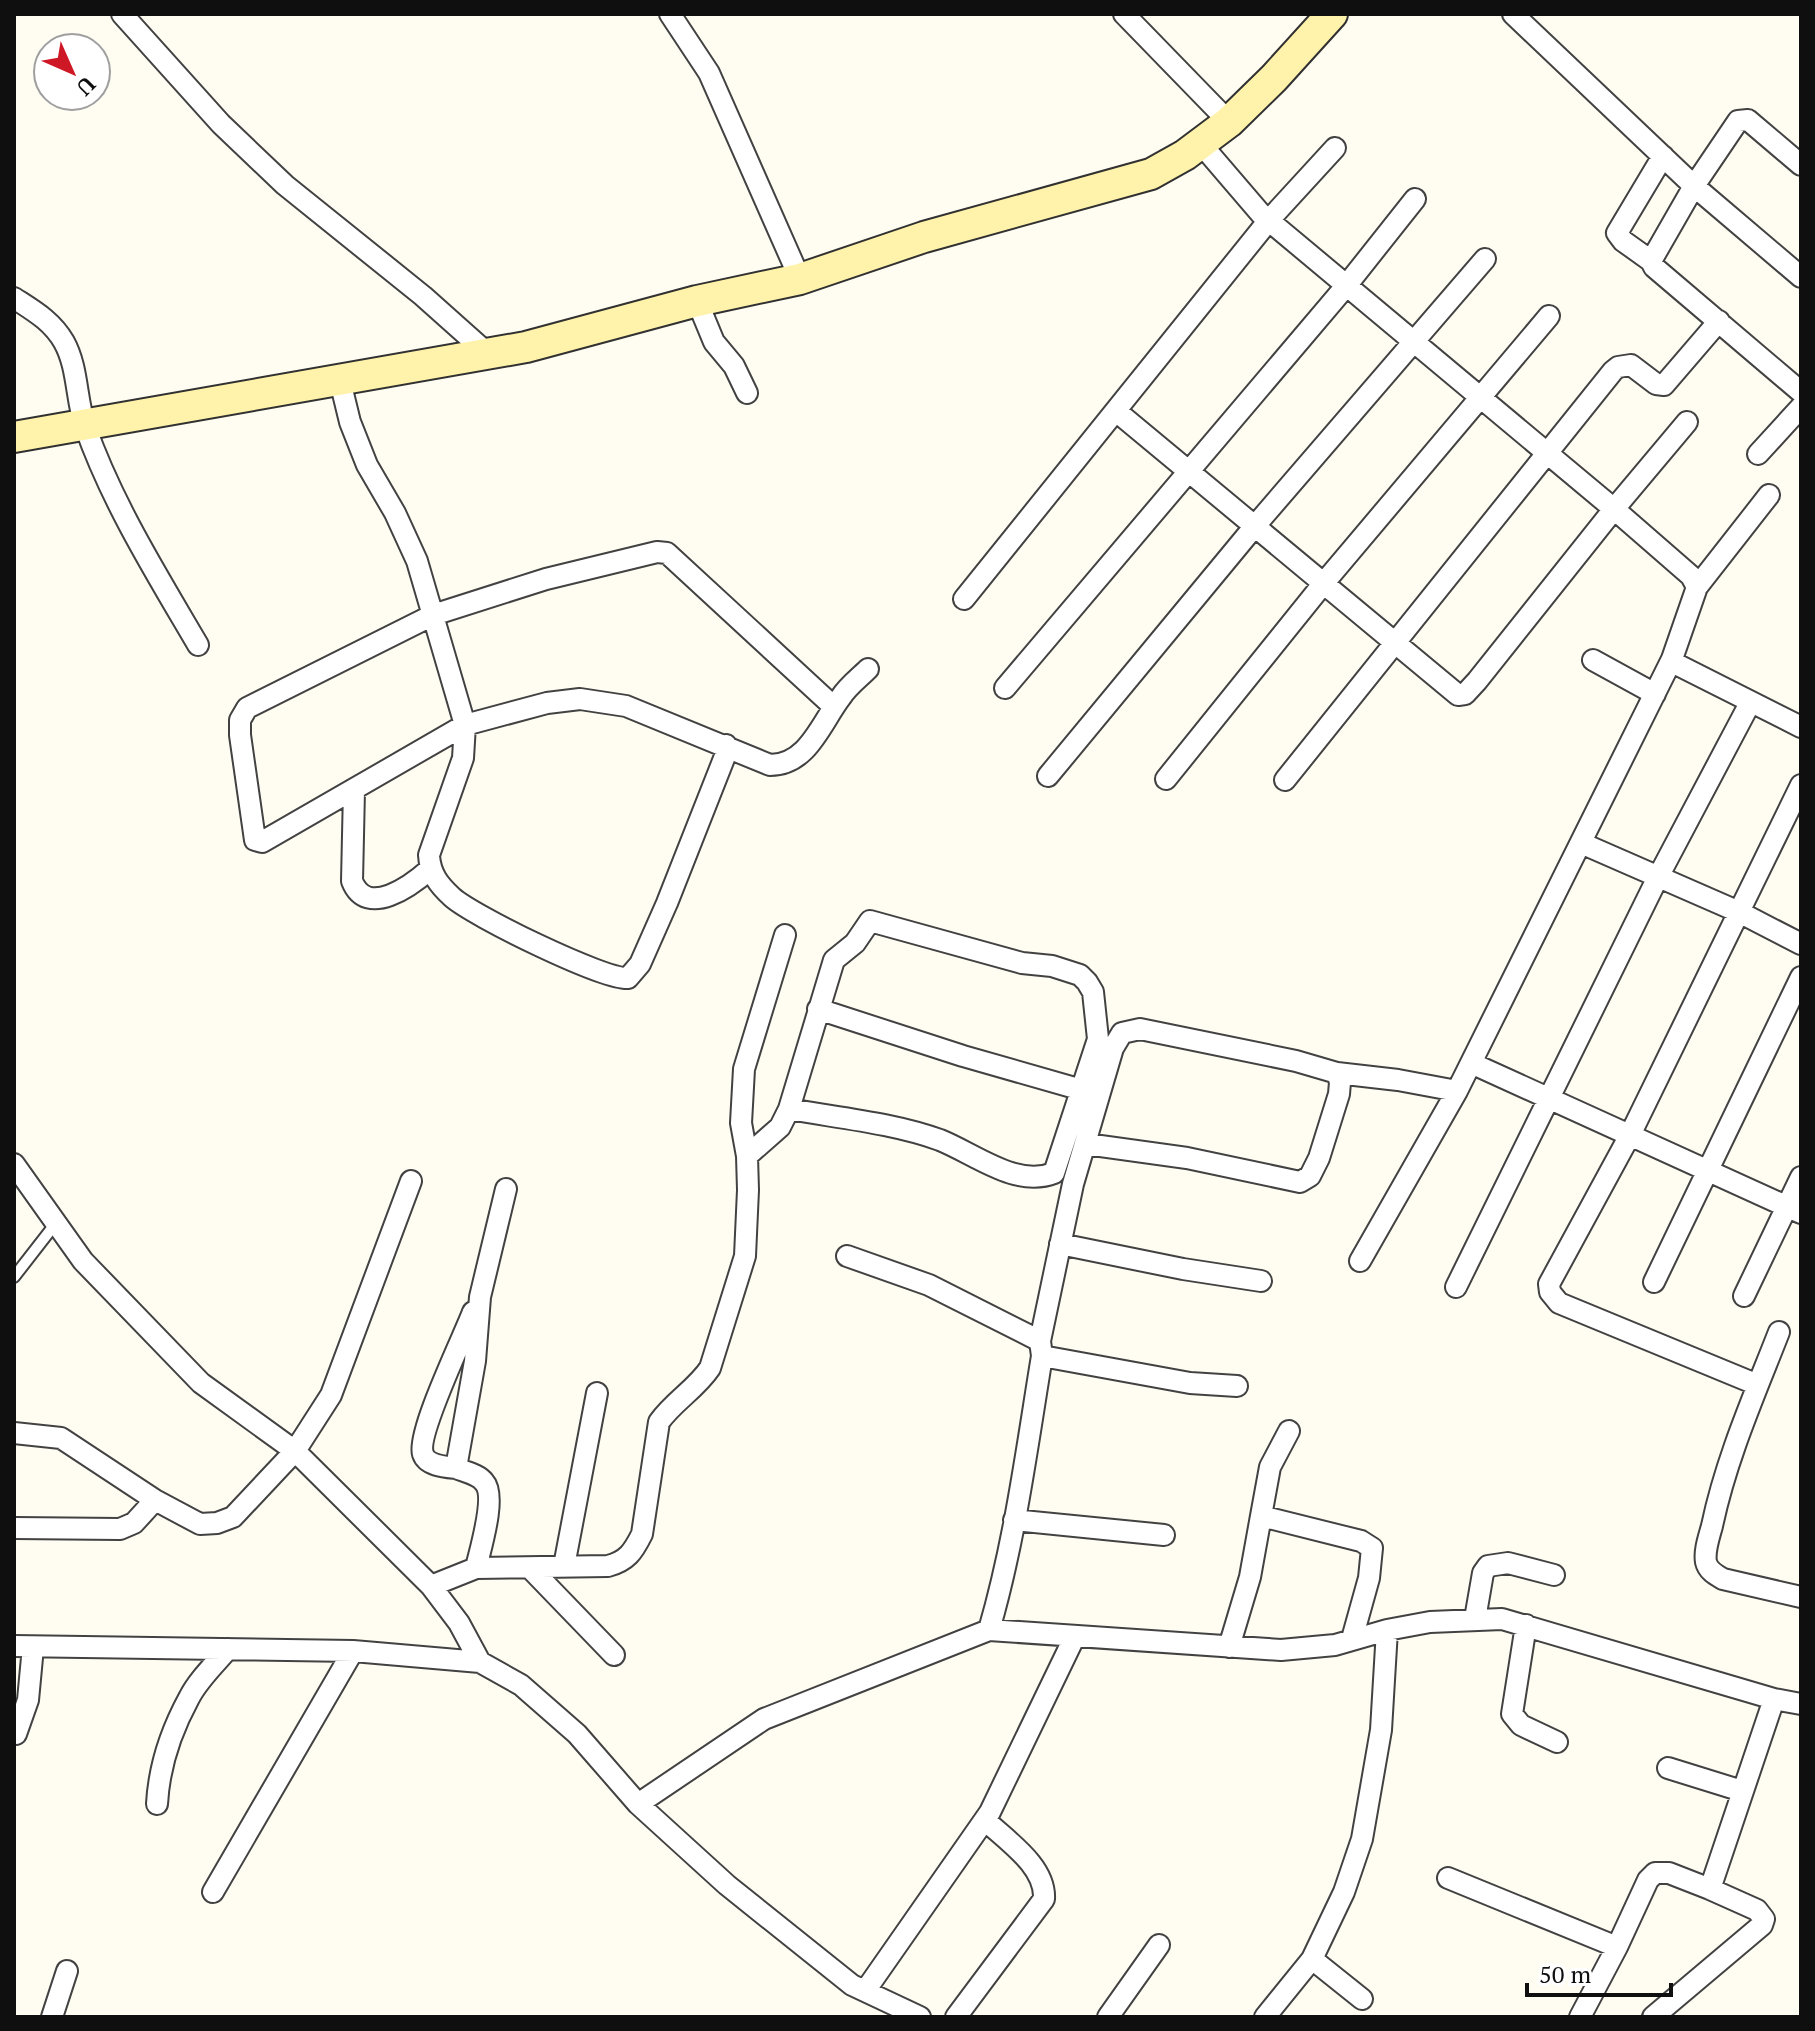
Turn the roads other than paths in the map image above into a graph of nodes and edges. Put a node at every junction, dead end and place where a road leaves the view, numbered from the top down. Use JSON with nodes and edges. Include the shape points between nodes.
{"nodes":[{"id":1,"x":122,"y":14,"type":"edge"},
{"id":2,"x":670,"y":14,"type":"edge"},
{"id":3,"x":1332,"y":14,"type":"edge"},
{"id":4,"x":1513,"y":14,"type":"edge"},
{"id":5,"x":1136,"y":18,"type":"edge"},
{"id":6,"x":1229,"y":122,"type":"junction"},
{"id":7,"x":1201,"y":144,"type":"junction"},
{"id":8,"x":1335,"y":148,"type":"dead end"},
{"id":9,"x":1663,"y":156,"type":"junction"},
{"id":10,"x":1801,"y":165,"type":"edge"},
{"id":11,"x":1694,"y":186,"type":"junction"},
{"id":12,"x":1415,"y":199,"type":"dead end"},
{"id":13,"x":1269,"y":220,"type":"junction"},
{"id":14,"x":1485,"y":259,"type":"dead end"},
{"id":15,"x":1651,"y":261,"type":"junction"},
{"id":16,"x":1801,"y":277,"type":"edge"},
{"id":17,"x":800,"y":279,"type":"junction"},
{"id":18,"x":1346,"y":286,"type":"junction"},
{"id":19,"x":14,"y":298,"type":"edge"},
{"id":20,"x":697,"y":301,"type":"junction"},
{"id":21,"x":1549,"y":316,"type":"dead end"},
{"id":22,"x":1719,"y":321,"type":"junction"},
{"id":23,"x":1412,"y":341,"type":"junction"},
{"id":24,"x":488,"y":354,"type":"junction"},
{"id":25,"x":340,"y":381,"type":"junction"},
{"id":26,"x":1801,"y":392,"type":"edge"},
{"id":27,"x":747,"y":393,"type":"dead end"},
{"id":28,"x":1481,"y":397,"type":"junction"},
{"id":29,"x":1801,"y":407,"type":"edge"},
{"id":30,"x":1116,"y":411,"type":"junction"},
{"id":31,"x":1687,"y":422,"type":"dead end"},
{"id":32,"x":85,"y":424,"type":"junction"},
{"id":33,"x":14,"y":437,"type":"edge"},
{"id":34,"x":1547,"y":453,"type":"junction"},
{"id":35,"x":1758,"y":454,"type":"dead end"},
{"id":36,"x":1187,"y":471,"type":"junction"},
{"id":37,"x":1769,"y":495,"type":"dead end"},
{"id":38,"x":1614,"y":509,"type":"junction"},
{"id":39,"x":1254,"y":527,"type":"junction"},
{"id":40,"x":1323,"y":584,"type":"junction"},
{"id":41,"x":1697,"y":587,"type":"junction"},
{"id":42,"x":964,"y":599,"type":"dead end"},
{"id":43,"x":433,"y":615,"type":"junction"},
{"id":44,"x":1394,"y":643,"type":"junction"},
{"id":45,"x":198,"y":645,"type":"dead end"},
{"id":46,"x":1672,"y":659,"type":"junction"},
{"id":47,"x":1593,"y":660,"type":"dead end"},
{"id":48,"x":868,"y":669,"type":"dead end"},
{"id":49,"x":1005,"y":688,"type":"dead end"},
{"id":50,"x":1655,"y":694,"type":"junction"},
{"id":51,"x":1750,"y":703,"type":"junction"},
{"id":52,"x":834,"y":707,"type":"junction"},
{"id":53,"x":465,"y":725,"type":"junction"},
{"id":54,"x":1801,"y":727,"type":"edge"},
{"id":55,"x":726,"y":745,"type":"junction"},
{"id":56,"x":1048,"y":776,"type":"dead end"},
{"id":57,"x":1166,"y":779,"type":"dead end"},
{"id":58,"x":1285,"y":780,"type":"dead end"},
{"id":59,"x":1801,"y":785,"type":"edge"},
{"id":60,"x":354,"y":790,"type":"junction"},
{"id":61,"x":1581,"y":843,"type":"junction"},
{"id":62,"x":430,"y":869,"type":"junction"},
{"id":63,"x":1657,"y":879,"type":"junction"},
{"id":64,"x":1739,"y":912,"type":"junction"},
{"id":65,"x":785,"y":935,"type":"dead end"},
{"id":66,"x":1801,"y":944,"type":"edge"},
{"id":67,"x":1801,"y":977,"type":"edge"},
{"id":68,"x":818,"y":1009,"type":"junction"},
{"id":69,"x":1471,"y":1063,"type":"junction"},
{"id":70,"x":1337,"y":1073,"type":"junction"},
{"id":71,"x":1082,"y":1090,"type":"junction"},
{"id":72,"x":1457,"y":1091,"type":"junction"},
{"id":73,"x":1551,"y":1099,"type":"junction"},
{"id":74,"x":789,"y":1109,"type":"junction"},
{"id":75,"x":1630,"y":1135,"type":"junction"},
{"id":76,"x":1086,"y":1144,"type":"junction"},
{"id":77,"x":747,"y":1156,"type":"junction"},
{"id":78,"x":14,"y":1164,"type":"edge"},
{"id":79,"x":1707,"y":1172,"type":"junction"},
{"id":80,"x":1801,"y":1177,"type":"edge"},
{"id":81,"x":411,"y":1181,"type":"dead end"},
{"id":82,"x":506,"y":1189,"type":"dead end"},
{"id":83,"x":1794,"y":1210,"type":"edge"},
{"id":84,"x":56,"y":1223,"type":"junction"},
{"id":85,"x":1060,"y":1244,"type":"junction"},
{"id":86,"x":847,"y":1256,"type":"dead end"},
{"id":87,"x":1360,"y":1261,"type":"dead end"},
{"id":88,"x":14,"y":1277,"type":"edge"},
{"id":89,"x":1261,"y":1281,"type":"dead end"},
{"id":90,"x":1654,"y":1282,"type":"dead end"},
{"id":91,"x":1456,"y":1287,"type":"dead end"},
{"id":92,"x":1744,"y":1296,"type":"dead end"},
{"id":93,"x":480,"y":1297,"type":"junction"},
{"id":94,"x":1779,"y":1332,"type":"dead end"},
{"id":95,"x":1041,"y":1348,"type":"junction"},
{"id":96,"x":1758,"y":1385,"type":"junction"},
{"id":97,"x":1237,"y":1386,"type":"dead end"},
{"id":98,"x":597,"y":1393,"type":"dead end"},
{"id":99,"x":1289,"y":1431,"type":"dead end"},
{"id":100,"x":14,"y":1433,"type":"edge"},
{"id":101,"x":295,"y":1451,"type":"junction"},
{"id":102,"x":456,"y":1468,"type":"junction"},
{"id":103,"x":155,"y":1500,"type":"junction"},
{"id":104,"x":1261,"y":1516,"type":"junction"},
{"id":105,"x":1014,"y":1520,"type":"junction"},
{"id":106,"x":14,"y":1528,"type":"edge"},
{"id":107,"x":1164,"y":1535,"type":"dead end"},
{"id":108,"x":564,"y":1566,"type":"junction"},
{"id":109,"x":476,"y":1568,"type":"junction"},
{"id":110,"x":530,"y":1568,"type":"junction"},
{"id":111,"x":1554,"y":1575,"type":"dead end"},
{"id":112,"x":431,"y":1586,"type":"junction"},
{"id":113,"x":1801,"y":1597,"type":"edge"},
{"id":114,"x":1475,"y":1619,"type":"junction"},
{"id":115,"x":1526,"y":1625,"type":"junction"},
{"id":116,"x":989,"y":1630,"type":"junction"},
{"id":117,"x":1387,"y":1630,"type":"junction"},
{"id":118,"x":1075,"y":1636,"type":"junction"},
{"id":119,"x":1352,"y":1639,"type":"junction"},
{"id":120,"x":23,"y":1646,"type":"edge"},
{"id":121,"x":1229,"y":1647,"type":"junction"},
{"id":122,"x":228,"y":1649,"type":"junction"},
{"id":123,"x":353,"y":1651,"type":"junction"},
{"id":124,"x":614,"y":1655,"type":"dead end"},
{"id":125,"x":480,"y":1662,"type":"junction"},
{"id":126,"x":1774,"y":1699,"type":"junction"},
{"id":127,"x":1801,"y":1704,"type":"edge"},
{"id":128,"x":16,"y":1734,"type":"dead end"},
{"id":129,"x":1557,"y":1742,"type":"dead end"},
{"id":130,"x":1668,"y":1768,"type":"dead end"},
{"id":131,"x":1742,"y":1791,"type":"junction"},
{"id":132,"x":157,"y":1804,"type":"dead end"},
{"id":133,"x":638,"y":1804,"type":"junction"},
{"id":134,"x":985,"y":1820,"type":"junction"},
{"id":135,"x":1448,"y":1878,"type":"dead end"},
{"id":136,"x":1710,"y":1889,"type":"junction"},
{"id":137,"x":213,"y":1892,"type":"dead end"},
{"id":138,"x":1159,"y":1945,"type":"dead end"},
{"id":139,"x":1617,"y":1947,"type":"junction"},
{"id":140,"x":1312,"y":1959,"type":"junction"},
{"id":141,"x":67,"y":1971,"type":"dead end"},
{"id":142,"x":865,"y":1991,"type":"junction"},
{"id":143,"x":1362,"y":1999,"type":"dead end"},
{"id":144,"x":52,"y":2017,"type":"edge"},
{"id":145,"x":920,"y":2017,"type":"edge"},
{"id":146,"x":956,"y":2017,"type":"edge"},
{"id":147,"x":1108,"y":2017,"type":"edge"},
{"id":148,"x":1265,"y":2017,"type":"edge"},
{"id":149,"x":1580,"y":2017,"type":"edge"},
{"id":150,"x":1653,"y":2017,"type":"edge"}],
"edges":[{"from":1,"to":24,"type":"street","via":[[221,124],[285,185]]},
{"from":2,"to":17,"type":"street","via":[[709,73]]},
{"from":3,"to":6,"type":"street"},
{"from":4,"to":9,"type":"street"},
{"from":5,"to":6,"type":"street"},
{"from":6,"to":7,"type":"street"},
{"from":7,"to":13,"type":"street"},
{"from":7,"to":17,"type":"street","via":[[1151,174],[924,237]]},
{"from":8,"to":13,"type":"street"},
{"from":9,"to":11,"type":"street"},
{"from":9,"to":15,"type":"street","via":[[1617,233]]},
{"from":10,"to":11,"type":"street","via":[[1744,119]]},
{"from":11,"to":15,"type":"street"},
{"from":11,"to":16,"type":"street"},
{"from":12,"to":18,"type":"street"},
{"from":13,"to":18,"type":"street"},
{"from":13,"to":30,"type":"street"},
{"from":14,"to":23,"type":"street"},
{"from":15,"to":22,"type":"street"},
{"from":17,"to":20,"type":"street"},
{"from":18,"to":23,"type":"street"},
{"from":18,"to":36,"type":"street"},
{"from":19,"to":32,"type":"street","via":[[53,325],[66,345]]},
{"from":20,"to":24,"type":"street"},
{"from":20,"to":27,"type":"street","via":[[714,342]]},
{"from":21,"to":28,"type":"street"},
{"from":22,"to":26,"type":"street"},
{"from":22,"to":34,"type":"street","via":[[1664,385],[1631,365],[1618,367]]},
{"from":23,"to":28,"type":"street"},
{"from":23,"to":39,"type":"street"},
{"from":24,"to":25,"type":"street"},
{"from":25,"to":32,"type":"street"},
{"from":25,"to":43,"type":"street","via":[[367,465],[417,561]]},
{"from":28,"to":34,"type":"street"},
{"from":28,"to":40,"type":"street"},
{"from":29,"to":35,"type":"street"},
{"from":30,"to":36,"type":"street"},
{"from":30,"to":42,"type":"street"},
{"from":31,"to":38,"type":"street"},
{"from":32,"to":33,"type":"street"},
{"from":32,"to":45,"type":"street","via":[[112,489]]},
{"from":34,"to":38,"type":"street"},
{"from":34,"to":44,"type":"street"},
{"from":36,"to":39,"type":"street"},
{"from":36,"to":49,"type":"street"},
{"from":37,"to":41,"type":"street"},
{"from":38,"to":41,"type":"street"},
{"from":38,"to":44,"type":"street","via":[[1462,696]]},
{"from":39,"to":40,"type":"street"},
{"from":39,"to":56,"type":"street"},
{"from":40,"to":44,"type":"street"},
{"from":40,"to":57,"type":"street"},
{"from":41,"to":46,"type":"street"},
{"from":43,"to":52,"type":"street","via":[[572,572],[667,553]]},
{"from":43,"to":53,"type":"street"},
{"from":43,"to":60,"type":"street","via":[[247,708],[240,720],[255,840],[272,838]]},
{"from":44,"to":58,"type":"street"},
{"from":46,"to":50,"type":"street"},
{"from":46,"to":51,"type":"street"},
{"from":47,"to":50,"type":"street"},
{"from":48,"to":52,"type":"street"},
{"from":50,"to":61,"type":"street"},
{"from":51,"to":54,"type":"street"},
{"from":51,"to":63,"type":"street"},
{"from":52,"to":55,"type":"street","via":[[811,743],[785,765],[770,765]]},
{"from":53,"to":55,"type":"street","via":[[580,699],[626,706]]},
{"from":53,"to":60,"type":"street"},
{"from":53,"to":62,"type":"street","via":[[463,758],[437,827]]},
{"from":55,"to":62,"type":"street","via":[[667,903],[640,964],[628,978],[597,970],[491,923],[452,897]]},
{"from":59,"to":64,"type":"street"},
{"from":60,"to":62,"type":"street","via":[[356,890],[372,898],[389,896]]},
{"from":61,"to":63,"type":"street"},
{"from":61,"to":69,"type":"street"},
{"from":63,"to":64,"type":"street"},
{"from":63,"to":73,"type":"street"},
{"from":64,"to":66,"type":"street"},
{"from":64,"to":75,"type":"street"},
{"from":65,"to":77,"type":"street","via":[[744,1069],[741,1123]]},
{"from":67,"to":79,"type":"street"},
{"from":68,"to":71,"type":"street"},
{"from":68,"to":71,"type":"street","via":[[834,960],[870,921],[1022,963],[1052,966],[1080,975],[1093,992],[1098,1039]]},
{"from":68,"to":74,"type":"street"},
{"from":69,"to":72,"type":"street"},
{"from":69,"to":73,"type":"street"},
{"from":70,"to":72,"type":"street"},
{"from":70,"to":76,"type":"street","via":[[1140,1029],[1122,1033]]},
{"from":70,"to":76,"type":"street","via":[[1339,1094],[1319,1158],[1310,1176],[1300,1182]]},
{"from":71,"to":74,"type":"street","via":[[1054,1173],[1041,1178],[1004,1170],[939,1140]]},
{"from":72,"to":87,"type":"street"},
{"from":73,"to":75,"type":"street"},
{"from":73,"to":91,"type":"street"},
{"from":74,"to":77,"type":"street","via":[[780,1127]]},
{"from":75,"to":79,"type":"street"},
{"from":75,"to":96,"type":"street","via":[[1549,1284],[1550,1292],[1559,1303]]},
{"from":76,"to":85,"type":"street"},
{"from":77,"to":108,"type":"street","via":[[745,1256],[710,1368],[659,1422],[642,1534],[624,1562]]},
{"from":78,"to":84,"type":"street"},
{"from":79,"to":83,"type":"street"},
{"from":79,"to":90,"type":"street"},
{"from":80,"to":83,"type":"street"},
{"from":81,"to":101,"type":"street","via":[[341,1376]]},
{"from":82,"to":93,"type":"street"},
{"from":83,"to":92,"type":"street"},
{"from":84,"to":88,"type":"lane"},
{"from":84,"to":101,"type":"street","via":[[83,1261],[201,1383]]},
{"from":85,"to":89,"type":"street"},
{"from":85,"to":95,"type":"street"},
{"from":86,"to":95,"type":"street","via":[[929,1285]]},
{"from":93,"to":102,"type":"street"},
{"from":93,"to":102,"type":"street","via":[[422,1441],[428,1461]]},
{"from":94,"to":96,"type":"street"},
{"from":95,"to":97,"type":"street","via":[[1190,1383]]},
{"from":95,"to":105,"type":"street"},
{"from":96,"to":113,"type":"street","via":[[1728,1461],[1706,1565],[1723,1579]]},
{"from":98,"to":108,"type":"street"},
{"from":99,"to":104,"type":"street","via":[[1270,1467]]},
{"from":100,"to":103,"type":"street","via":[[61,1438]]},
{"from":101,"to":103,"type":"street","via":[[233,1517],[217,1523],[200,1524]]},
{"from":101,"to":112,"type":"street"},
{"from":102,"to":109,"type":"street","via":[[476,1476],[489,1491]]},
{"from":103,"to":106,"type":"street","via":[[134,1523],[120,1529]]},
{"from":104,"to":119,"type":"street","via":[[1372,1548]]},
{"from":104,"to":121,"type":"street"},
{"from":105,"to":107,"type":"street"},
{"from":105,"to":116,"type":"street"},
{"from":108,"to":110,"type":"street"},
{"from":109,"to":110,"type":"street"},
{"from":109,"to":112,"type":"street"},
{"from":110,"to":124,"type":"street"},
{"from":111,"to":114,"type":"street","via":[[1508,1563],[1488,1566]]},
{"from":112,"to":125,"type":"street"},
{"from":114,"to":115,"type":"street"},
{"from":114,"to":117,"type":"street"},
{"from":115,"to":126,"type":"street"},
{"from":115,"to":129,"type":"street","via":[[1512,1714],[1521,1725]]},
{"from":116,"to":118,"type":"street"},
{"from":116,"to":133,"type":"street","via":[[764,1719]]},
{"from":117,"to":119,"type":"street"},
{"from":117,"to":140,"type":"street","via":[[1381,1730],[1362,1839]]},
{"from":118,"to":121,"type":"street"},
{"from":118,"to":134,"type":"street"},
{"from":119,"to":121,"type":"street","via":[[1309,1649]]},
{"from":120,"to":122,"type":"street"},
{"from":120,"to":128,"type":"street","via":[[28,1700]]},
{"from":122,"to":123,"type":"street"},
{"from":122,"to":132,"type":"street","via":[[189,1696],[163,1761]]},
{"from":123,"to":125,"type":"street"},
{"from":123,"to":137,"type":"street"},
{"from":125,"to":133,"type":"street","via":[[521,1685],[577,1734]]},
{"from":126,"to":127,"type":"street"},
{"from":126,"to":131,"type":"street"},
{"from":130,"to":131,"type":"street"},
{"from":131,"to":136,"type":"street"},
{"from":133,"to":142,"type":"street","via":[[727,1885]]},
{"from":134,"to":142,"type":"street"},
{"from":134,"to":146,"type":"street","via":[[1036,1869],[1045,1887],[1044,1899]]},
{"from":135,"to":139,"type":"street"},
{"from":136,"to":139,"type":"street","via":[[1655,1873]]},
{"from":136,"to":150,"type":"street","via":[[1757,1910],[1762,1925]]},
{"from":138,"to":147,"type":"street"},
{"from":139,"to":149,"type":"street"},
{"from":140,"to":143,"type":"street"},
{"from":140,"to":148,"type":"street"},
{"from":141,"to":144,"type":"street"},
{"from":142,"to":145,"type":"street"}]}
